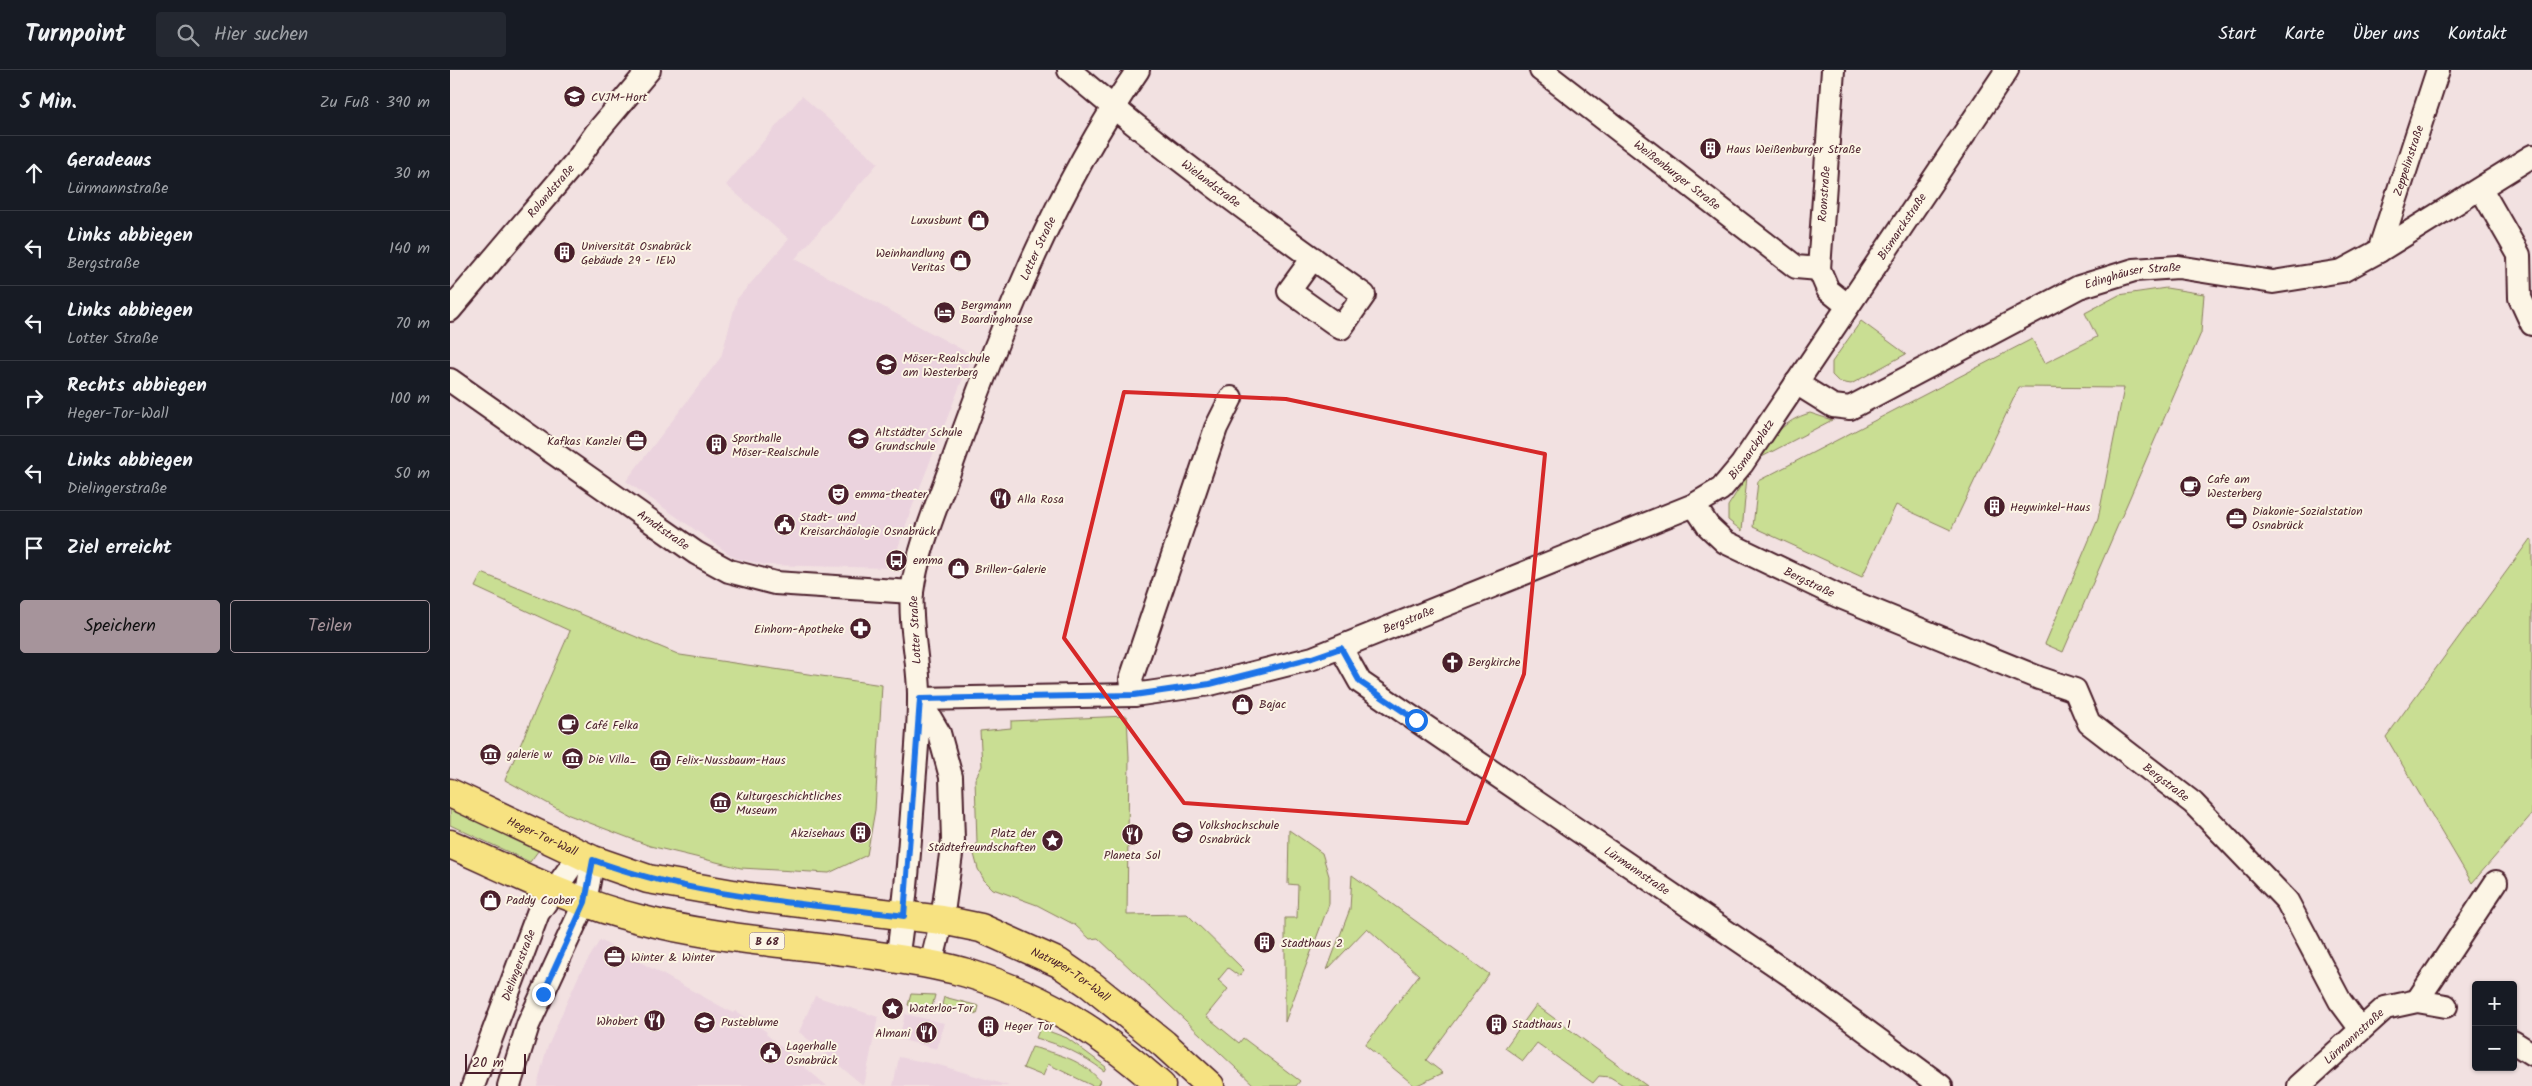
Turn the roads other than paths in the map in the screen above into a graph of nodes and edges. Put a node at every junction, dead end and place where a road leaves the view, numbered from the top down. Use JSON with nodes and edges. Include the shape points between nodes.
{"nodes":[{"id":1,"x":649,"y":70,"type":"edge"},
{"id":2,"x":1069,"y":70,"type":"edge"},
{"id":3,"x":1138,"y":70,"type":"edge"},
{"id":4,"x":1541,"y":70,"type":"edge"},
{"id":5,"x":1833,"y":70,"type":"edge"},
{"id":6,"x":2007,"y":70,"type":"edge"},
{"id":7,"x":2438,"y":70,"type":"edge"},
{"id":8,"x":1112,"y":107,"type":"junction"},
{"id":9,"x":2532,"y":156,"type":"edge"},
{"id":10,"x":2481,"y":189,"type":"junction"},
{"id":11,"x":2379,"y":251,"type":"junction"},
{"id":12,"x":1313,"y":258,"type":"dead end"},
{"id":13,"x":1819,"y":269,"type":"junction"},
{"id":14,"x":1848,"y":306,"type":"junction"},
{"id":15,"x":450,"y":310,"type":"edge"},
{"id":16,"x":2532,"y":324,"type":"edge"},
{"id":17,"x":450,"y":380,"type":"edge"},
{"id":18,"x":1796,"y":382,"type":"junction"},
{"id":19,"x":1232,"y":398,"type":"dead end"},
{"id":20,"x":1694,"y":505,"type":"junction"},
{"id":21,"x":912,"y":592,"type":"junction"},
{"id":22,"x":1341,"y":648,"type":"junction"},
{"id":23,"x":1134,"y":695,"type":"junction"},
{"id":24,"x":920,"y":699,"type":"junction"},
{"id":25,"x":450,"y":794,"type":"edge"},
{"id":26,"x":450,"y":844,"type":"edge"},
{"id":27,"x":587,"y":857,"type":"junction"},
{"id":28,"x":2496,"y":882,"type":"dead end"},
{"id":29,"x":554,"y":890,"type":"junction"},
{"id":30,"x":585,"y":902,"type":"junction"},
{"id":31,"x":904,"y":916,"type":"junction"},
{"id":32,"x":942,"y":920,"type":"junction"},
{"id":33,"x":897,"y":958,"type":"junction"},
{"id":34,"x":931,"y":964,"type":"junction"},
{"id":35,"x":2416,"y":1001,"type":"junction"},
{"id":36,"x":2446,"y":1006,"type":"dead end"},
{"id":37,"x":2360,"y":1028,"type":"junction"},
{"id":38,"x":2517,"y":1045,"type":"edge"},
{"id":39,"x":2532,"y":1054,"type":"edge"},
{"id":40,"x":473,"y":1086,"type":"edge"},
{"id":41,"x":509,"y":1086,"type":"edge"},
{"id":42,"x":1161,"y":1086,"type":"edge"},
{"id":43,"x":1210,"y":1086,"type":"edge"},
{"id":44,"x":1941,"y":1086,"type":"edge"},
{"id":45,"x":2299,"y":1086,"type":"edge"}],
"edges":[{"from":1,"to":15,"type":"street","name":"Rolandstraße"},
{"from":2,"to":8,"type":"street","name":"Wielandstraße"},
{"from":3,"to":8,"type":"street","name":"Lotter Straße"},
{"from":4,"to":13,"type":"street","name":"Weißenburger Straße","via":[[1796,267]]},
{"from":5,"to":13,"type":"street","name":"Roonstraße"},
{"from":6,"to":14,"type":"street","name":"Bismarckstraße"},
{"from":7,"to":11,"type":"street","name":"Zeppelinstraße"},
{"from":8,"to":12,"type":"street","name":"Wielandstraße"},
{"from":8,"to":21,"type":"street","name":"Lotter Straße","via":[[1078,166],[1026,277],[977,394],[932,518]]},
{"from":9,"to":10,"type":"street","name":"Edinghäuser Straße"},
{"from":10,"to":11,"type":"street","name":"Edinghäuser Straße"},
{"from":10,"to":16,"type":"street","via":[[2518,255],[2520,298]]},
{"from":11,"to":18,"type":"street","name":"Edinghäuser Straße","via":[[2342,271],[2273,282],[2178,267],[2134,270],[2079,287],[1850,408],[1833,406]]},
{"from":13,"to":14,"type":"street","name":"Roonstraße","via":[[1828,290]]},
{"from":14,"to":18,"type":"street","name":"Bismarckstraße"},
{"from":17,"to":21,"type":"street","name":"Arndtstraße","via":[[696,553],[729,571],[775,583]]},
{"from":18,"to":20,"type":"street","name":"Bismarckplatz","via":[[1742,464],[1721,489]]},
{"from":19,"to":23,"type":"street","via":[[1216,428],[1131,679]]},
{"from":20,"to":22,"type":"street","name":"Bergstraße"},
{"from":20,"to":37,"type":"street","name":"Bergstraße","via":[[1708,526],[1725,542],[1838,596],[2075,690],[2089,723],[2193,803],[2286,901],[2340,1001]]},
{"from":21,"to":24,"type":"street","name":"Lotter Straße"},
{"from":22,"to":23,"type":"street","name":"Bergstraße","via":[[1210,684]]},
{"from":22,"to":44,"type":"street","name":"Lürmannstraße","via":[[1360,682],[1793,977]]},
{"from":23,"to":24,"type":"street","name":"Bergstraße"},
{"from":24,"to":31,"type":"street","name":"Lotter Straße"},
{"from":24,"to":32,"type":"street","name":"Lotter Straße","via":[[939,733],[951,777],[952,858]]},
{"from":25,"to":27,"type":"main road","name":"Heger-Tor-Wall"},
{"from":26,"to":29,"type":"main road","number":"B 68"},
{"from":27,"to":29,"type":"street","name":"Dielingerstraße"},
{"from":27,"to":30,"type":"street"},
{"from":27,"to":31,"type":"main road","name":"Heger-Tor-Wall","via":[[648,879],[694,888]]},
{"from":28,"to":35,"type":"street"},
{"from":29,"to":30,"type":"main road","number":"B 68"},
{"from":29,"to":40,"type":"street","name":"Dielingerstraße","via":[[538,913]]},
{"from":30,"to":33,"type":"main road","number":"B 68","via":[[638,919],[708,933]]},
{"from":30,"to":41,"type":"street","via":[[528,1025]]},
{"from":31,"to":32,"type":"main road","name":"Natruper-Tor-Wall"},
{"from":31,"to":33,"type":"street","name":"Lotter Straße"},
{"from":32,"to":34,"type":"street","name":"Lotter Straße"},
{"from":32,"to":43,"type":"main road","name":"Natruper-Tor-Wall","via":[[981,928],[1059,963],[1127,1013]]},
{"from":33,"to":34,"type":"main road","number":"B 68"},
{"from":34,"to":42,"type":"main road","number":"B 68","via":[[968,973],[1074,1018],[1103,1037]]},
{"from":35,"to":36,"type":"street","name":"Lürmannstraße"},
{"from":35,"to":37,"type":"street","name":"Lürmannstraße","via":[[2385,1008]]},
{"from":37,"to":45,"type":"street","name":"Lürmannstraße"},
{"from":38,"to":39,"type":"street"}]}
